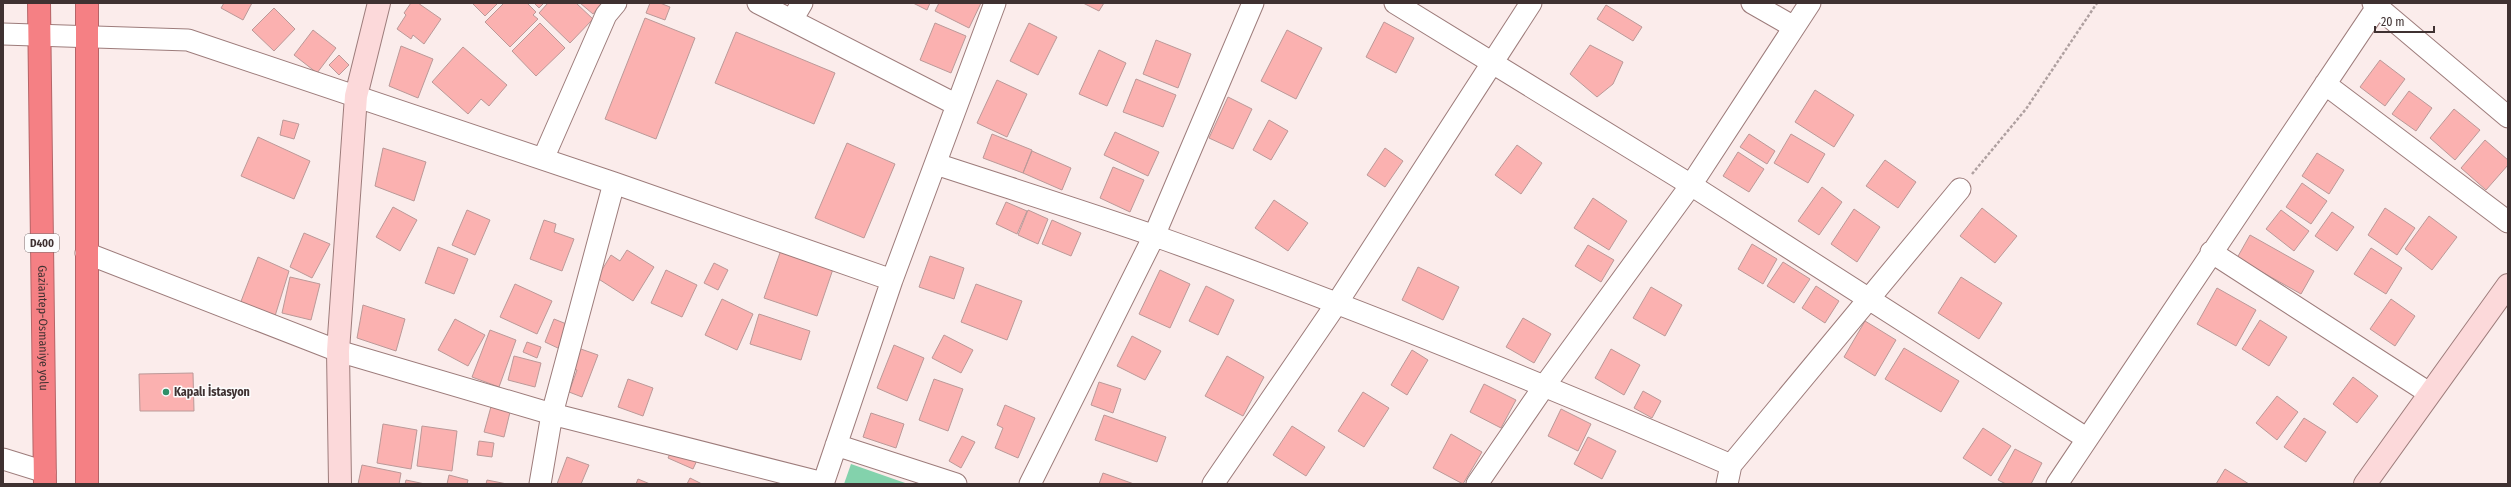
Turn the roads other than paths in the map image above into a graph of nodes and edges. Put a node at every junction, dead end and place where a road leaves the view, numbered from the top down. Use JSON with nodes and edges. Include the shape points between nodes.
{"nodes":[{"id":1,"x":39,"y":3,"type":"edge"},
{"id":2,"x":87,"y":3,"type":"edge"},
{"id":3,"x":379,"y":3,"type":"edge"},
{"id":4,"x":616,"y":3,"type":"edge"},
{"id":5,"x":758,"y":3,"type":"edge"},
{"id":6,"x":994,"y":3,"type":"edge"},
{"id":7,"x":1253,"y":3,"type":"edge"},
{"id":8,"x":1395,"y":3,"type":"edge"},
{"id":9,"x":1531,"y":3,"type":"edge"},
{"id":10,"x":1752,"y":3,"type":"edge"},
{"id":11,"x":1810,"y":3,"type":"edge"},
{"id":12,"x":2375,"y":5,"type":"edge"},
{"id":13,"x":797,"y":12,"type":"edge"},
{"id":14,"x":1794,"y":27,"type":"junction"},
{"id":15,"x":3,"y":34,"type":"edge"},
{"id":16,"x":40,"y":37,"type":"junction"},
{"id":17,"x":88,"y":37,"type":"junction"},
{"id":18,"x":1492,"y":62,"type":"junction"},
{"id":19,"x":2325,"y":84,"type":"junction"},
{"id":20,"x":356,"y":96,"type":"junction"},
{"id":21,"x":957,"y":105,"type":"junction"},
{"id":22,"x":2508,"y":117,"type":"edge"},
{"id":23,"x":544,"y":160,"type":"junction"},
{"id":24,"x":936,"y":164,"type":"junction"},
{"id":25,"x":614,"y":184,"type":"junction"},
{"id":26,"x":1691,"y":185,"type":"junction"},
{"id":27,"x":1960,"y":189,"type":"road end"},
{"id":28,"x":2508,"y":222,"type":"edge"},
{"id":29,"x":1154,"y":236,"type":"junction"},
{"id":30,"x":2211,"y":252,"type":"junction"},
{"id":31,"x":86,"y":253,"type":"junction"},
{"id":32,"x":892,"y":280,"type":"junction"},
{"id":33,"x":2508,"y":285,"type":"edge"},
{"id":34,"x":1870,"y":300,"type":"junction"},
{"id":35,"x":1337,"y":303,"type":"junction"},
{"id":36,"x":338,"y":351,"type":"junction"},
{"id":37,"x":1545,"y":385,"type":"junction"},
{"id":38,"x":2429,"y":393,"type":"junction"},
{"id":39,"x":552,"y":414,"type":"junction"},
{"id":40,"x":2086,"y":438,"type":"junction"},
{"id":41,"x":836,"y":445,"type":"junction"},
{"id":42,"x":3,"y":459,"type":"edge"},
{"id":43,"x":1729,"y":474,"type":"edge"},
{"id":44,"x":45,"y":478,"type":"edge"},
{"id":45,"x":87,"y":484,"type":"edge"},
{"id":46,"x":340,"y":484,"type":"edge"},
{"id":47,"x":540,"y":484,"type":"edge"},
{"id":48,"x":823,"y":484,"type":"edge"},
{"id":49,"x":956,"y":484,"type":"edge"},
{"id":50,"x":1030,"y":484,"type":"edge"},
{"id":51,"x":1213,"y":484,"type":"edge"},
{"id":52,"x":1477,"y":484,"type":"edge"},
{"id":53,"x":2057,"y":484,"type":"edge"},
{"id":54,"x":2365,"y":484,"type":"edge"}],
"edges":[{"from":1,"to":16,"type":"highway","name":"Gaziantep-Osmaniye yolu","number":"D400"},
{"from":2,"to":17,"type":"highway"},
{"from":3,"to":20,"type":"street"},
{"from":4,"to":23,"type":"street","via":[[606,15]]},
{"from":5,"to":13,"type":"street"},
{"from":6,"to":21,"type":"street"},
{"from":7,"to":29,"type":"street"},
{"from":8,"to":18,"type":"street"},
{"from":9,"to":18,"type":"street"},
{"from":10,"to":14,"type":"street"},
{"from":11,"to":14,"type":"street"},
{"from":12,"to":19,"type":"street"},
{"from":12,"to":22,"type":"street"},
{"from":13,"to":21,"type":"street"},
{"from":14,"to":26,"type":"street"},
{"from":15,"to":16,"type":"street"},
{"from":16,"to":17,"type":"street"},
{"from":16,"to":44,"type":"highway","name":"Gaziantep-Osmaniye yolu","number":"D400"},
{"from":17,"to":20,"type":"street","via":[[188,40]]},
{"from":17,"to":31,"type":"highway"},
{"from":18,"to":26,"type":"street"},
{"from":18,"to":35,"type":"street"},
{"from":19,"to":28,"type":"street"},
{"from":19,"to":30,"type":"street"},
{"from":20,"to":23,"type":"street"},
{"from":20,"to":36,"type":"street"},
{"from":21,"to":24,"type":"street"},
{"from":23,"to":25,"type":"street"},
{"from":24,"to":29,"type":"street"},
{"from":24,"to":32,"type":"street"},
{"from":25,"to":32,"type":"street"},
{"from":25,"to":39,"type":"street"},
{"from":26,"to":34,"type":"street"},
{"from":26,"to":37,"type":"street"},
{"from":27,"to":34,"type":"street"},
{"from":29,"to":35,"type":"street"},
{"from":29,"to":50,"type":"street"},
{"from":30,"to":38,"type":"street"},
{"from":30,"to":40,"type":"street"},
{"from":31,"to":36,"type":"street"},
{"from":31,"to":45,"type":"highway"},
{"from":32,"to":41,"type":"street"},
{"from":33,"to":38,"type":"street"},
{"from":34,"to":40,"type":"street"},
{"from":34,"to":43,"type":"street"},
{"from":35,"to":37,"type":"street"},
{"from":35,"to":51,"type":"street"},
{"from":36,"to":39,"type":"street"},
{"from":36,"to":46,"type":"street"},
{"from":37,"to":43,"type":"street"},
{"from":37,"to":52,"type":"street"},
{"from":38,"to":54,"type":"street"},
{"from":39,"to":47,"type":"street"},
{"from":39,"to":48,"type":"street"},
{"from":40,"to":53,"type":"street"},
{"from":41,"to":48,"type":"street"},
{"from":41,"to":49,"type":"street"},
{"from":42,"to":44,"type":"street"}]}
